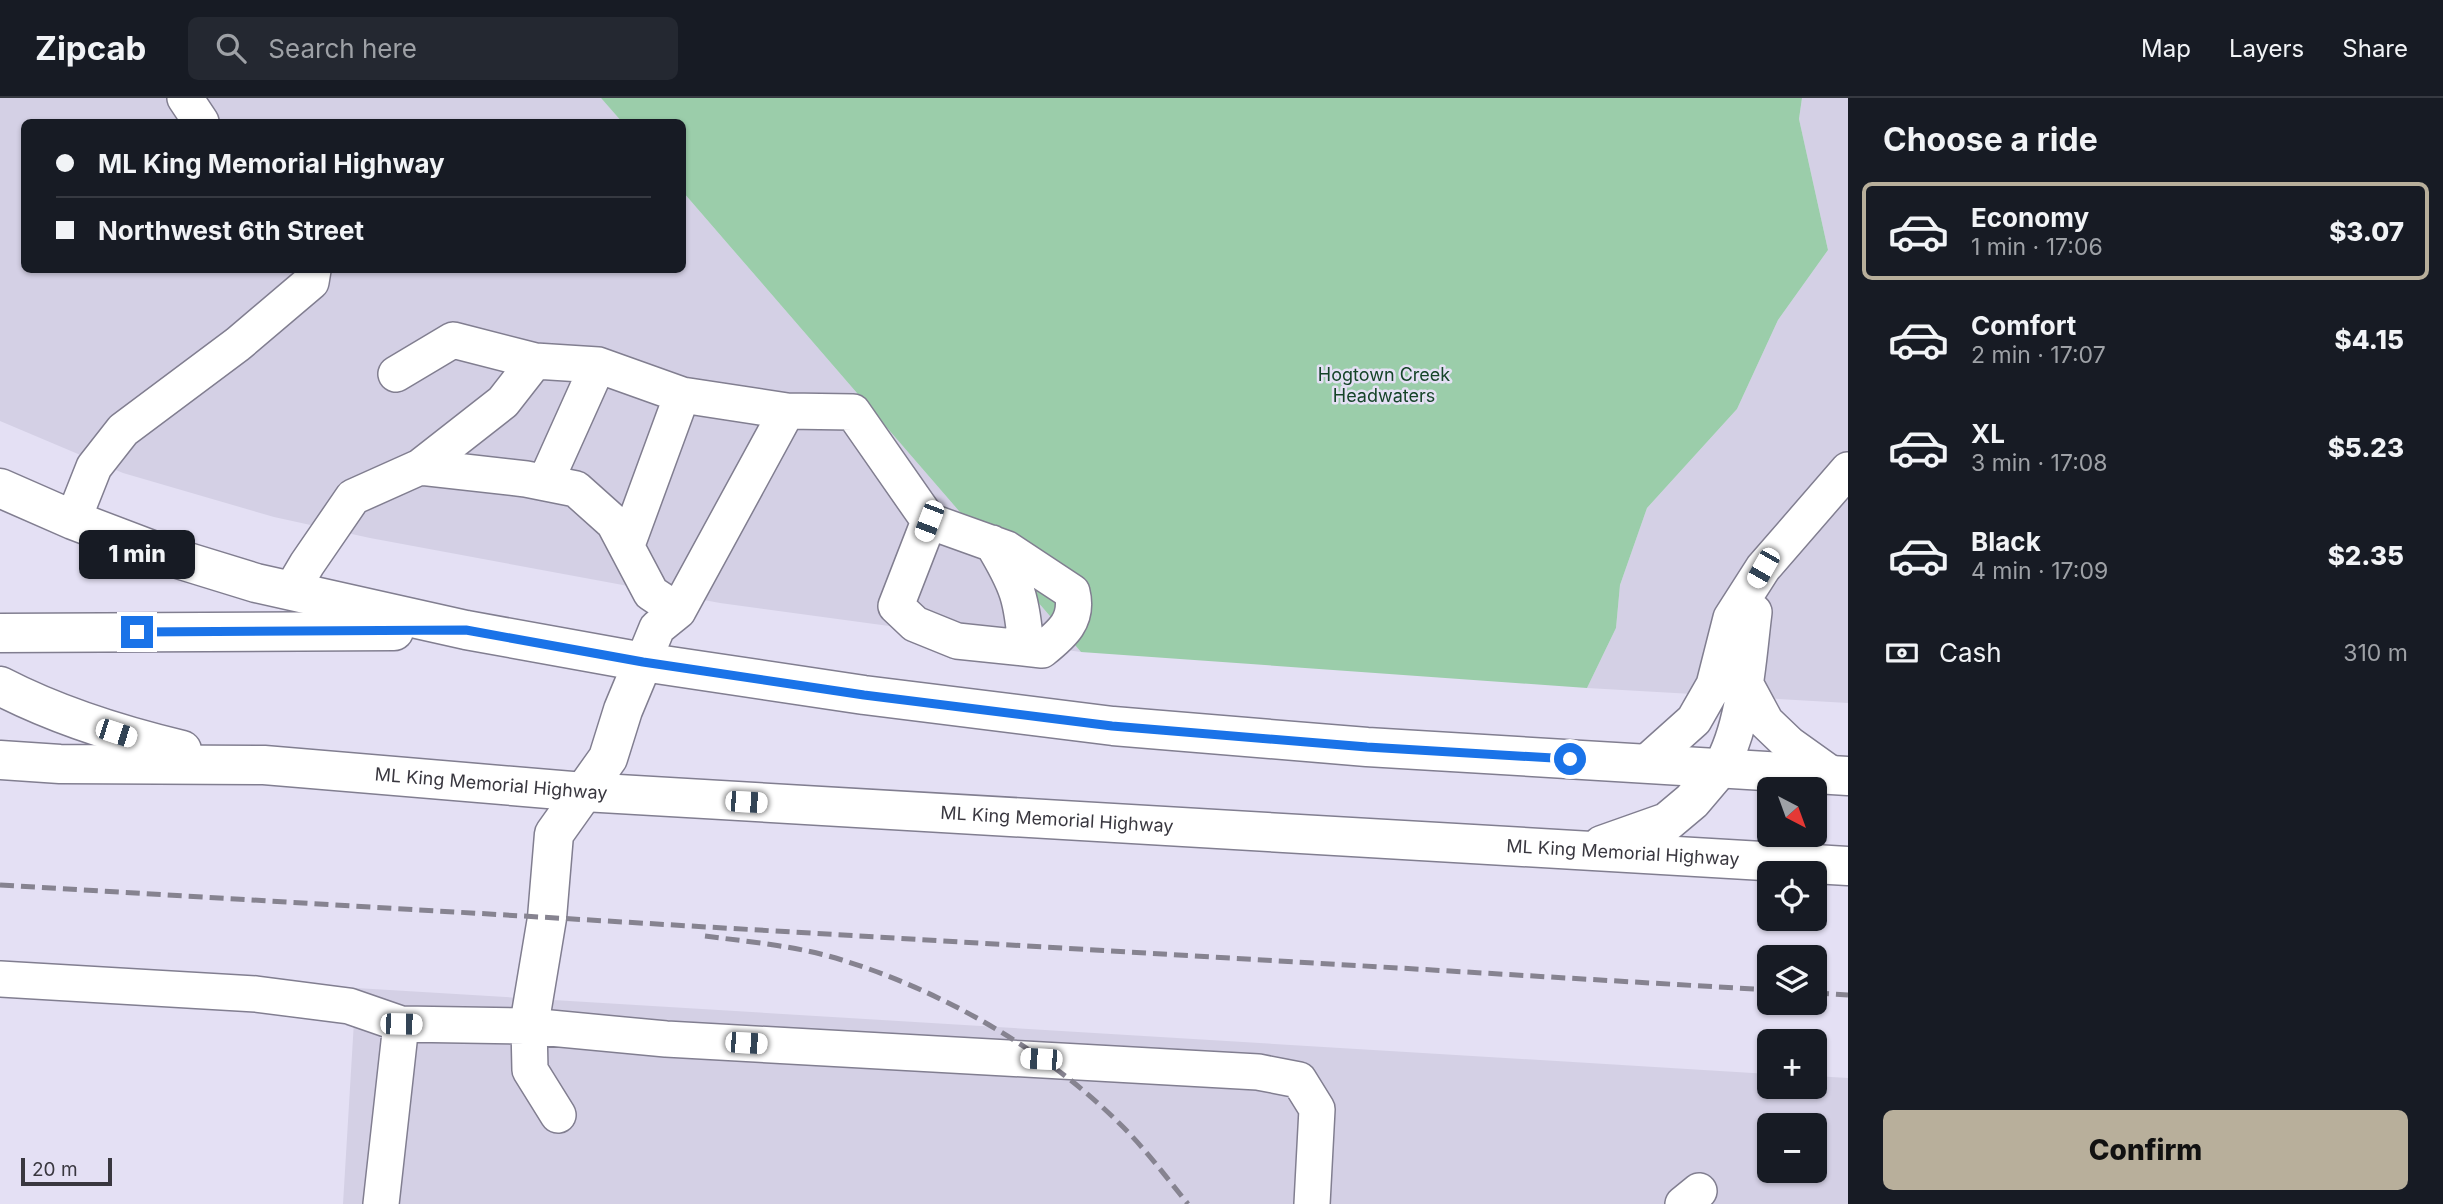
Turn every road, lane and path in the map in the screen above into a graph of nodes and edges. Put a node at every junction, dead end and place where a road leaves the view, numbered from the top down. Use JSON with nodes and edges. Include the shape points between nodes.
{"nodes":[{"id":1,"x":185,"y":98,"type":"edge"},
{"id":2,"x":199,"y":119,"type":"edge"},
{"id":3,"x":312,"y":273,"type":"edge"},
{"id":4,"x":535,"y":361,"type":"junction"},
{"id":5,"x":598,"y":365,"type":"junction"},
{"id":6,"x":397,"y":374,"type":"dead end"},
{"id":7,"x":682,"y":396,"type":"junction"},
{"id":8,"x":787,"y":411,"type":"junction"},
{"id":9,"x":420,"y":467,"type":"junction"},
{"id":10,"x":1848,"y":470,"type":"edge"},
{"id":11,"x":545,"y":483,"type":"junction"},
{"id":12,"x":0,"y":488,"type":"edge"},
{"id":13,"x":73,"y":520,"type":"junction"},
{"id":14,"x":929,"y":521,"type":"junction"},
{"id":15,"x":992,"y":543,"type":"junction"},
{"id":16,"x":627,"y":545,"type":"junction"},
{"id":17,"x":1752,"y":587,"type":"junction"},
{"id":18,"x":291,"y":591,"type":"junction"},
{"id":19,"x":678,"y":611,"type":"junction"},
{"id":20,"x":466,"y":630,"type":"junction"},
{"id":21,"x":0,"y":634,"type":"edge"},
{"id":22,"x":1026,"y":648,"type":"junction"},
{"id":23,"x":643,"y":662,"type":"junction"},
{"id":24,"x":1745,"y":683,"type":"junction"},
{"id":25,"x":0,"y":686,"type":"edge"},
{"id":26,"x":0,"y":760,"type":"edge"},
{"id":27,"x":1646,"y":763,"type":"junction"},
{"id":28,"x":264,"y":765,"type":"junction"},
{"id":29,"x":1720,"y":768,"type":"junction"},
{"id":30,"x":1839,"y":775,"type":"edge"},
{"id":31,"x":584,"y":792,"type":"junction"},
{"id":32,"x":1587,"y":850,"type":"junction"},
{"id":33,"x":1848,"y":866,"type":"edge"},
{"id":34,"x":0,"y":979,"type":"edge"},
{"id":35,"x":401,"y":1024,"type":"junction"},
{"id":36,"x":529,"y":1026,"type":"junction"},
{"id":37,"x":558,"y":1115,"type":"dead end"},
{"id":38,"x":381,"y":1204,"type":"edge"},
{"id":39,"x":1312,"y":1204,"type":"edge"}],
"edges":[{"from":1,"to":2,"type":"lane"},
{"from":3,"to":13,"type":"lane","via":[[311,282],[248,336],[123,430],[94,467]]},
{"from":4,"to":5,"type":"lane"},
{"from":4,"to":6,"type":"lane","via":[[453,340]]},
{"from":4,"to":9,"type":"lane","via":[[503,402]]},
{"from":5,"to":7,"type":"lane"},
{"from":5,"to":11,"type":"lane"},
{"from":7,"to":8,"type":"lane"},
{"from":7,"to":16,"type":"lane"},
{"from":8,"to":14,"type":"lane","via":[[853,412]]},
{"from":8,"to":19,"type":"lane"},
{"from":9,"to":11,"type":"lane"},
{"from":9,"to":18,"type":"lane","via":[[354,497]]},
{"from":10,"to":17,"type":"lane","via":[[1763,568]]},
{"from":11,"to":16,"type":"lane","via":[[576,489],[614,523]]},
{"from":12,"to":13,"type":"main road"},
{"from":13,"to":18,"type":"main road","via":[[165,555]]},
{"from":14,"to":15,"type":"lane"},
{"from":14,"to":22,"type":"lane","via":[[897,606],[915,624],[957,641]]},
{"from":15,"to":22,"type":"lane","via":[[1014,579],[1023,608]]},
{"from":15,"to":22,"type":"lane","via":[[1072,592],[1075,605],[1065,631],[1042,650]]},
{"from":16,"to":19,"type":"lane","via":[[651,593]]},
{"from":17,"to":24,"type":"lane","via":[[1754,612]]},
{"from":17,"to":27,"type":"lane","via":[[1731,618],[1714,685],[1694,720]]},
{"from":18,"to":20,"type":"main road"},
{"from":19,"to":23,"type":"lane","via":[[657,628]]},
{"from":20,"to":21,"type":"main road"},
{"from":20,"to":23,"type":"main road"},
{"from":23,"to":27,"type":"main road","via":[[1112,726]]},
{"from":23,"to":31,"type":"main road","via":[[608,758]]},
{"from":24,"to":29,"type":"lane","via":[[1731,750]]},
{"from":24,"to":30,"type":"lane","via":[[1766,722],[1789,744]]},
{"from":25,"to":28,"type":"main road","via":[[75,719],[137,739]]},
{"from":26,"to":28,"type":"main road"},
{"from":27,"to":29,"type":"main road"},
{"from":28,"to":31,"type":"main road","name":"ML King Memorial Highway"},
{"from":29,"to":30,"type":"main road"},
{"from":29,"to":32,"type":"main road","via":[[1692,802],[1667,822]]},
{"from":31,"to":32,"type":"main road","name":"ML King Memorial Highway"},
{"from":31,"to":36,"type":"main road","via":[[554,834],[547,918]]},
{"from":32,"to":33,"type":"main road","name":"ML King Memorial Highway"},
{"from":34,"to":35,"type":"lane","via":[[256,994],[349,1006]]},
{"from":35,"to":36,"type":"lane"},
{"from":35,"to":38,"type":"lane"},
{"from":36,"to":37,"type":"lane","via":[[530,1070]]},
{"from":36,"to":39,"type":"lane","via":[[666,1039],[1258,1072],[1299,1080],[1317,1109]]}]}
